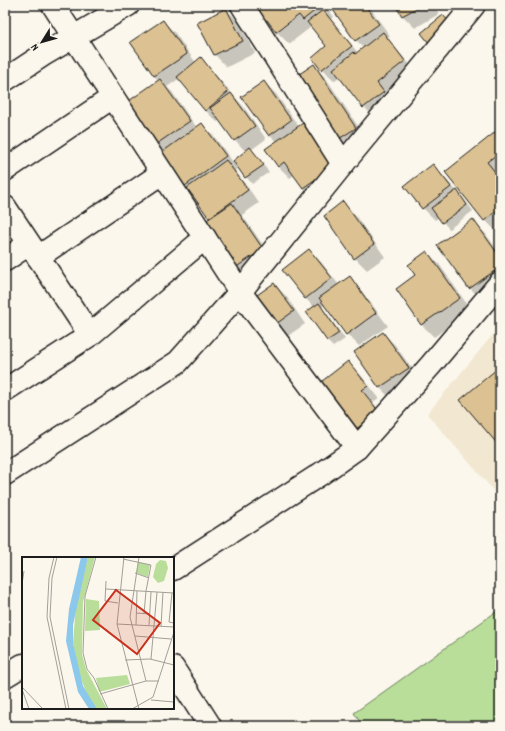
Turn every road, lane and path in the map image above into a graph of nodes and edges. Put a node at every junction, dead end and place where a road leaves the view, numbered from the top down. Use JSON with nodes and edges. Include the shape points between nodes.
{"nodes":[{"id":1,"x":53,"y":5,"type":"edge"},
{"id":2,"x":128,"y":5,"type":"edge"},
{"id":3,"x":242,"y":5,"type":"edge"},
{"id":4,"x":474,"y":5,"type":"edge"},
{"id":5,"x":74,"y":37,"type":"junction"},
{"id":6,"x":5,"y":80,"type":"edge"},
{"id":7,"x":113,"y":97,"type":"junction"},
{"id":8,"x":343,"y":164,"type":"junction"},
{"id":9,"x":5,"y":170,"type":"edge"},
{"id":10,"x":162,"y":172,"type":"junction"},
{"id":11,"x":5,"y":207,"type":"edge"},
{"id":12,"x":205,"y":238,"type":"junction"},
{"id":13,"x":34,"y":251,"type":"junction"},
{"id":14,"x":5,"y":260,"type":"edge"},
{"id":15,"x":500,"y":283,"type":"edge"},
{"id":16,"x":240,"y":292,"type":"junction"},
{"id":17,"x":90,"y":335,"type":"junction"},
{"id":18,"x":5,"y":390,"type":"edge"},
{"id":19,"x":356,"y":448,"type":"junction"},
{"id":20,"x":5,"y":474,"type":"edge"},
{"id":21,"x":174,"y":568,"type":"edge"},
{"id":22,"x":22,"y":666,"type":"edge"},
{"id":23,"x":174,"y":670,"type":"edge"},
{"id":24,"x":5,"y":676,"type":"edge"},
{"id":25,"x":210,"y":726,"type":"edge"}],
"edges":[{"from":1,"to":5,"type":"street"},
{"from":2,"to":5,"type":"street"},
{"from":3,"to":8,"type":"street"},
{"from":4,"to":8,"type":"street"},
{"from":5,"to":6,"type":"street"},
{"from":5,"to":7,"type":"street"},
{"from":7,"to":9,"type":"street"},
{"from":7,"to":10,"type":"street"},
{"from":8,"to":16,"type":"street"},
{"from":10,"to":12,"type":"street"},
{"from":10,"to":13,"type":"street"},
{"from":11,"to":13,"type":"street"},
{"from":12,"to":16,"type":"street"},
{"from":12,"to":17,"type":"street"},
{"from":13,"to":14,"type":"street"},
{"from":13,"to":17,"type":"street"},
{"from":15,"to":19,"type":"street"},
{"from":16,"to":19,"type":"street"},
{"from":16,"to":20,"type":"street","via":[[178,362]]},
{"from":17,"to":18,"type":"street"},
{"from":19,"to":21,"type":"street","via":[[319,475]]},
{"from":22,"to":24,"type":"street"},
{"from":23,"to":25,"type":"street"}]}
